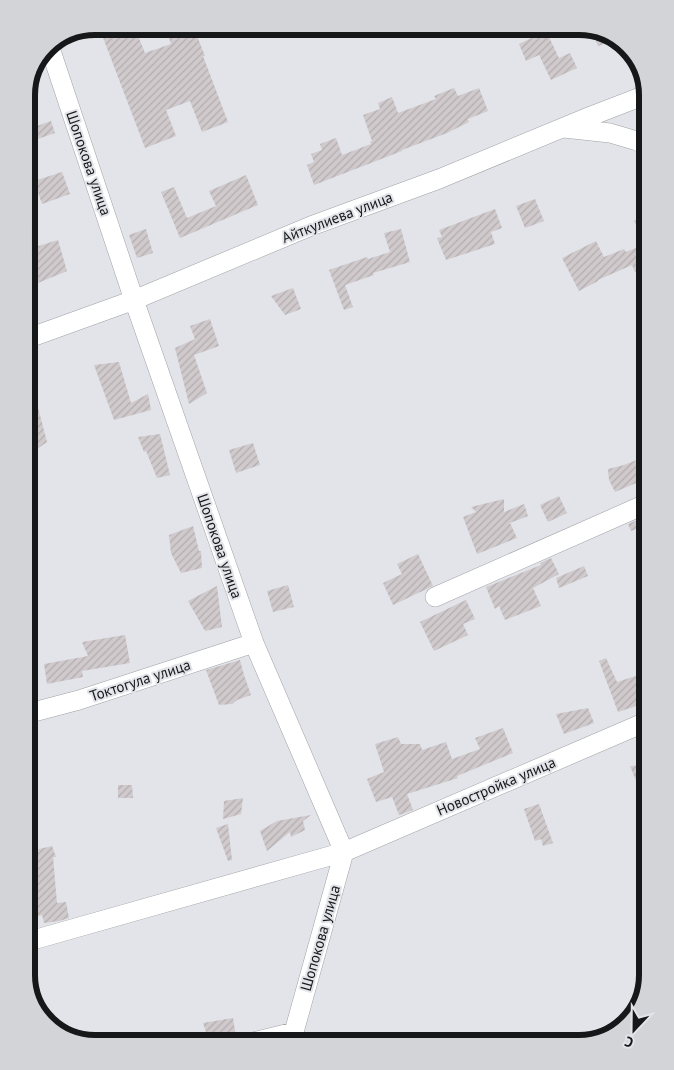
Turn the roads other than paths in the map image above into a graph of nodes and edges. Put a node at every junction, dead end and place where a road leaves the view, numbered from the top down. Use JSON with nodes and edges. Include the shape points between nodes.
{"nodes":[{"id":1,"x":52,"y":54,"type":"edge"},
{"id":2,"x":639,"y":97,"type":"edge"},
{"id":3,"x":563,"y":127,"type":"junction"},
{"id":4,"x":639,"y":142,"type":"edge"},
{"id":5,"x":134,"y":300,"type":"junction"},
{"id":6,"x":35,"y":336,"type":"edge"},
{"id":7,"x":639,"y":507,"type":"edge"},
{"id":8,"x":435,"y":597,"type":"dead end"},
{"id":9,"x":254,"y":643,"type":"junction"},
{"id":10,"x":35,"y":712,"type":"edge"},
{"id":11,"x":639,"y":725,"type":"edge"},
{"id":12,"x":344,"y":852,"type":"junction"},
{"id":13,"x":35,"y":939,"type":"edge"},
{"id":14,"x":294,"y":1035,"type":"edge"}],
"edges":[{"from":1,"to":5,"type":"street","name":"Шопокова улица"},
{"from":2,"to":3,"type":"street","name":"Айткулиева улица"},
{"from":3,"to":4,"type":"street","via":[[610,133]]},
{"from":3,"to":5,"type":"street","name":"Айткулиева улица"},
{"from":5,"to":6,"type":"street","name":"Айткулиева улица"},
{"from":5,"to":9,"type":"street","name":"Шопокова улица"},
{"from":7,"to":8,"type":"street"},
{"from":9,"to":10,"type":"street","name":"Токтогула улица"},
{"from":9,"to":12,"type":"street","name":"Шопокова улица"},
{"from":11,"to":12,"type":"street","name":"Новостройка улица"},
{"from":12,"to":13,"type":"street","name":"Новостройка улица"},
{"from":12,"to":14,"type":"street","name":"Шопокова улица"}]}
